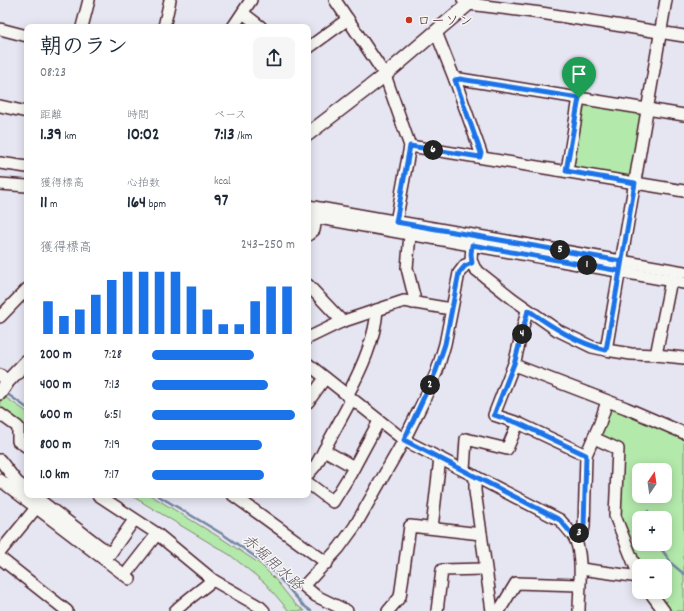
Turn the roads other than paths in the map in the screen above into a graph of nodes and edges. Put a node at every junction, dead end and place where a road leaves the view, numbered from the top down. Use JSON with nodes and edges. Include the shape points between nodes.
{"nodes":[{"id":1,"x":89,"y":0,"type":"edge"},
{"id":2,"x":170,"y":0,"type":"edge"},
{"id":3,"x":251,"y":0,"type":"edge"},
{"id":4,"x":335,"y":0,"type":"edge"},
{"id":5,"x":666,"y":0,"type":"edge"},
{"id":6,"x":468,"y":1,"type":"edge"},
{"id":7,"x":243,"y":13,"type":"junction"},
{"id":8,"x":348,"y":19,"type":"junction"},
{"id":9,"x":84,"y":24,"type":"edge"},
{"id":10,"x":165,"y":24,"type":"edge"},
{"id":11,"x":235,"y":24,"type":"edge"},
{"id":12,"x":257,"y":24,"type":"edge"},
{"id":13,"x":0,"y":29,"type":"edge"},
{"id":14,"x":436,"y":32,"type":"junction"},
{"id":15,"x":661,"y":33,"type":"junction"},
{"id":16,"x":24,"y":35,"type":"edge"},
{"id":17,"x":684,"y":36,"type":"edge"},
{"id":18,"x":311,"y":46,"type":"edge"},
{"id":19,"x":385,"y":75,"type":"junction"},
{"id":20,"x":455,"y":80,"type":"junction"},
{"id":21,"x":579,"y":98,"type":"junction"},
{"id":22,"x":0,"y":106,"type":"edge"},
{"id":23,"x":646,"y":109,"type":"junction"},
{"id":24,"x":24,"y":111,"type":"edge"},
{"id":25,"x":684,"y":115,"type":"edge"},
{"id":26,"x":311,"y":132,"type":"edge"},
{"id":27,"x":410,"y":146,"type":"junction"},
{"id":28,"x":480,"y":157,"type":"junction"},
{"id":29,"x":0,"y":163,"type":"edge"},
{"id":30,"x":24,"y":167,"type":"edge"},
{"id":31,"x":0,"y":171,"type":"edge"},
{"id":32,"x":566,"y":171,"type":"junction"},
{"id":33,"x":24,"y":173,"type":"edge"},
{"id":34,"x":635,"y":183,"type":"junction"},
{"id":35,"x":0,"y":184,"type":"edge"},
{"id":36,"x":23,"y":186,"type":"edge"},
{"id":37,"x":0,"y":189,"type":"edge"},
{"id":38,"x":684,"y":191,"type":"edge"},
{"id":39,"x":311,"y":207,"type":"edge"},
{"id":40,"x":312,"y":217,"type":"edge"},
{"id":41,"x":396,"y":222,"type":"junction"},
{"id":42,"x":311,"y":232,"type":"edge"},
{"id":43,"x":410,"y":235,"type":"junction"},
{"id":44,"x":472,"y":245,"type":"junction"},
{"id":45,"x":472,"y":263,"type":"junction"},
{"id":46,"x":621,"y":266,"type":"junction"},
{"id":47,"x":684,"y":272,"type":"edge"},
{"id":48,"x":671,"y":280,"type":"junction"},
{"id":49,"x":684,"y":282,"type":"edge"},
{"id":50,"x":311,"y":288,"type":"edge"},
{"id":51,"x":24,"y":293,"type":"edge"},
{"id":52,"x":413,"y":303,"type":"junction"},
{"id":53,"x":377,"y":310,"type":"junction"},
{"id":54,"x":451,"y":310,"type":"junction"},
{"id":55,"x":528,"y":310,"type":"junction"},
{"id":56,"x":0,"y":317,"type":"edge"},
{"id":57,"x":341,"y":322,"type":"junction"},
{"id":58,"x":311,"y":337,"type":"edge"},
{"id":59,"x":606,"y":350,"type":"junction"},
{"id":60,"x":656,"y":354,"type":"junction"},
{"id":61,"x":684,"y":358,"type":"edge"},
{"id":62,"x":24,"y":363,"type":"edge"},
{"id":63,"x":514,"y":365,"type":"junction"},
{"id":64,"x":311,"y":366,"type":"edge"},
{"id":65,"x":4,"y":378,"type":"edge"},
{"id":66,"x":325,"y":378,"type":"junction"},
{"id":67,"x":0,"y":393,"type":"edge"},
{"id":68,"x":311,"y":398,"type":"edge"},
{"id":69,"x":349,"y":398,"type":"junction"},
{"id":70,"x":607,"y":401,"type":"junction"},
{"id":71,"x":0,"y":414,"type":"edge"},
{"id":72,"x":379,"y":421,"type":"junction"},
{"id":73,"x":518,"y":423,"type":"junction"},
{"id":74,"x":684,"y":433,"type":"edge"},
{"id":75,"x":594,"y":438,"type":"junction"},
{"id":76,"x":404,"y":440,"type":"junction"},
{"id":77,"x":24,"y":445,"type":"edge"},
{"id":78,"x":324,"y":450,"type":"junction"},
{"id":79,"x":586,"y":455,"type":"junction"},
{"id":80,"x":440,"y":458,"type":"junction"},
{"id":81,"x":0,"y":460,"type":"edge"},
{"id":82,"x":354,"y":466,"type":"junction"},
{"id":83,"x":311,"y":470,"type":"edge"},
{"id":84,"x":464,"y":470,"type":"junction"},
{"id":85,"x":475,"y":476,"type":"junction"},
{"id":86,"x":0,"y":480,"type":"edge"},
{"id":87,"x":311,"y":485,"type":"edge"},
{"id":88,"x":24,"y":488,"type":"edge"},
{"id":89,"x":37,"y":498,"type":"edge"},
{"id":90,"x":102,"y":498,"type":"edge"},
{"id":91,"x":237,"y":498,"type":"edge"},
{"id":92,"x":36,"y":508,"type":"junction"},
{"id":93,"x":134,"y":520,"type":"junction"},
{"id":94,"x":432,"y":528,"type":"junction"},
{"id":95,"x":157,"y":534,"type":"junction"},
{"id":96,"x":481,"y":534,"type":"junction"},
{"id":97,"x":575,"y":538,"type":"junction"},
{"id":98,"x":0,"y":552,"type":"edge"},
{"id":99,"x":0,"y":558,"type":"edge"},
{"id":100,"x":632,"y":559,"type":"edge"},
{"id":101,"x":327,"y":563,"type":"junction"},
{"id":102,"x":485,"y":569,"type":"junction"},
{"id":103,"x":580,"y":569,"type":"junction"},
{"id":104,"x":632,"y":575,"type":"edge"},
{"id":105,"x":213,"y":580,"type":"junction"},
{"id":106,"x":579,"y":585,"type":"junction"},
{"id":107,"x":655,"y":599,"type":"edge"},
{"id":108,"x":67,"y":611,"type":"edge"},
{"id":109,"x":175,"y":611,"type":"edge"},
{"id":110,"x":264,"y":611,"type":"edge"},
{"id":111,"x":347,"y":611,"type":"edge"},
{"id":112,"x":388,"y":611,"type":"edge"},
{"id":113,"x":437,"y":611,"type":"edge"},
{"id":114,"x":492,"y":611,"type":"edge"},
{"id":115,"x":499,"y":611,"type":"edge"},
{"id":116,"x":578,"y":611,"type":"edge"},
{"id":117,"x":664,"y":611,"type":"edge"}],
"edges":[{"from":1,"to":9,"type":"street"},
{"from":2,"to":10,"type":"street"},
{"from":3,"to":7,"type":"street"},
{"from":4,"to":8,"type":"street"},
{"from":5,"to":15,"type":"street"},
{"from":6,"to":14,"type":"main road"},
{"from":6,"to":15,"type":"street"},
{"from":7,"to":11,"type":"street"},
{"from":7,"to":12,"type":"street"},
{"from":8,"to":18,"type":"street"},
{"from":8,"to":19,"type":"street"},
{"from":13,"to":16,"type":"street"},
{"from":14,"to":19,"type":"main road"},
{"from":14,"to":20,"type":"street"},
{"from":15,"to":17,"type":"street"},
{"from":15,"to":23,"type":"street"},
{"from":19,"to":26,"type":"main road"},
{"from":19,"to":27,"type":"street"},
{"from":20,"to":21,"type":"street"},
{"from":20,"to":28,"type":"street","via":[[481,153]]},
{"from":21,"to":23,"type":"street"},
{"from":21,"to":32,"type":"street"},
{"from":22,"to":24,"type":"street"},
{"from":23,"to":25,"type":"street"},
{"from":23,"to":34,"type":"street"},
{"from":27,"to":28,"type":"street"},
{"from":27,"to":41,"type":"street"},
{"from":28,"to":32,"type":"street"},
{"from":29,"to":30,"type":"street"},
{"from":31,"to":33,"type":"street"},
{"from":32,"to":34,"type":"street"},
{"from":34,"to":38,"type":"street"},
{"from":34,"to":46,"type":"street"},
{"from":35,"to":36,"type":"street"},
{"from":36,"to":37,"type":"street"},
{"from":39,"to":41,"type":"street"},
{"from":40,"to":42,"type":"street","via":[[314,230]]},
{"from":40,"to":43,"type":"street"},
{"from":41,"to":46,"type":"street"},
{"from":43,"to":44,"type":"street"},
{"from":43,"to":52,"type":"street","via":[[406,268],[414,296]]},
{"from":44,"to":45,"type":"street"},
{"from":44,"to":46,"type":"street"},
{"from":45,"to":54,"type":"street","via":[[459,273]]},
{"from":45,"to":55,"type":"street","via":[[475,269]]},
{"from":46,"to":47,"type":"street"},
{"from":46,"to":48,"type":"street"},
{"from":46,"to":59,"type":"street"},
{"from":48,"to":49,"type":"street"},
{"from":48,"to":60,"type":"street"},
{"from":50,"to":57,"type":"street"},
{"from":51,"to":56,"type":"street"},
{"from":52,"to":53,"type":"street","via":[[404,301]]},
{"from":52,"to":54,"type":"street"},
{"from":53,"to":57,"type":"street"},
{"from":53,"to":69,"type":"street","via":[[372,339]]},
{"from":54,"to":76,"type":"street","via":[[445,344],[436,371]]},
{"from":55,"to":59,"type":"street","via":[[557,330],[592,347]]},
{"from":55,"to":63,"type":"street"},
{"from":57,"to":58,"type":"street"},
{"from":59,"to":60,"type":"street"},
{"from":60,"to":61,"type":"street"},
{"from":62,"to":65,"type":"main road"},
{"from":63,"to":70,"type":"street"},
{"from":63,"to":73,"type":"street","via":[[494,415]]},
{"from":64,"to":66,"type":"street"},
{"from":65,"to":67,"type":"main road"},
{"from":66,"to":68,"type":"street"},
{"from":66,"to":69,"type":"street"},
{"from":69,"to":72,"type":"street"},
{"from":69,"to":78,"type":"street"},
{"from":70,"to":74,"type":"street"},
{"from":70,"to":75,"type":"street"},
{"from":71,"to":77,"type":"street","via":[[18,427],[18,441]]},
{"from":72,"to":76,"type":"street"},
{"from":72,"to":82,"type":"street"},
{"from":73,"to":79,"type":"street"},
{"from":73,"to":84,"type":"street","via":[[507,449],[466,439]]},
{"from":75,"to":79,"type":"street"},
{"from":75,"to":100,"type":"street","via":[[618,449],[615,516]]},
{"from":76,"to":80,"type":"street"},
{"from":76,"to":101,"type":"street","via":[[355,526]]},
{"from":78,"to":82,"type":"street"},
{"from":78,"to":83,"type":"street"},
{"from":79,"to":97,"type":"street","via":[[584,527]]},
{"from":80,"to":84,"type":"street"},
{"from":80,"to":94,"type":"street"},
{"from":81,"to":88,"type":"street"},
{"from":82,"to":87,"type":"street","via":[[333,502]]},
{"from":84,"to":85,"type":"street"},
{"from":85,"to":96,"type":"street","via":[[474,491]]},
{"from":85,"to":97,"type":"street","via":[[560,520]]},
{"from":86,"to":92,"type":"street"},
{"from":89,"to":93,"type":"street","via":[[110,554]]},
{"from":90,"to":93,"type":"street"},
{"from":91,"to":101,"type":"street"},
{"from":92,"to":95,"type":"street","via":[[128,577]]},
{"from":92,"to":98,"type":"street"},
{"from":93,"to":95,"type":"street"},
{"from":94,"to":96,"type":"street"},
{"from":94,"to":112,"type":"street","via":[[410,526],[400,597]]},
{"from":95,"to":105,"type":"street"},
{"from":96,"to":102,"type":"street"},
{"from":97,"to":103,"type":"street"},
{"from":99,"to":108,"type":"street"},
{"from":101,"to":111,"type":"street","via":[[304,586],[316,596]]},
{"from":102,"to":113,"type":"street","via":[[442,570]]},
{"from":102,"to":114,"type":"street"},
{"from":103,"to":104,"type":"street"},
{"from":103,"to":106,"type":"street"},
{"from":105,"to":109,"type":"street"},
{"from":105,"to":110,"type":"street"},
{"from":106,"to":115,"type":"street","via":[[516,583]]},
{"from":106,"to":116,"type":"street"},
{"from":107,"to":117,"type":"street"}]}
